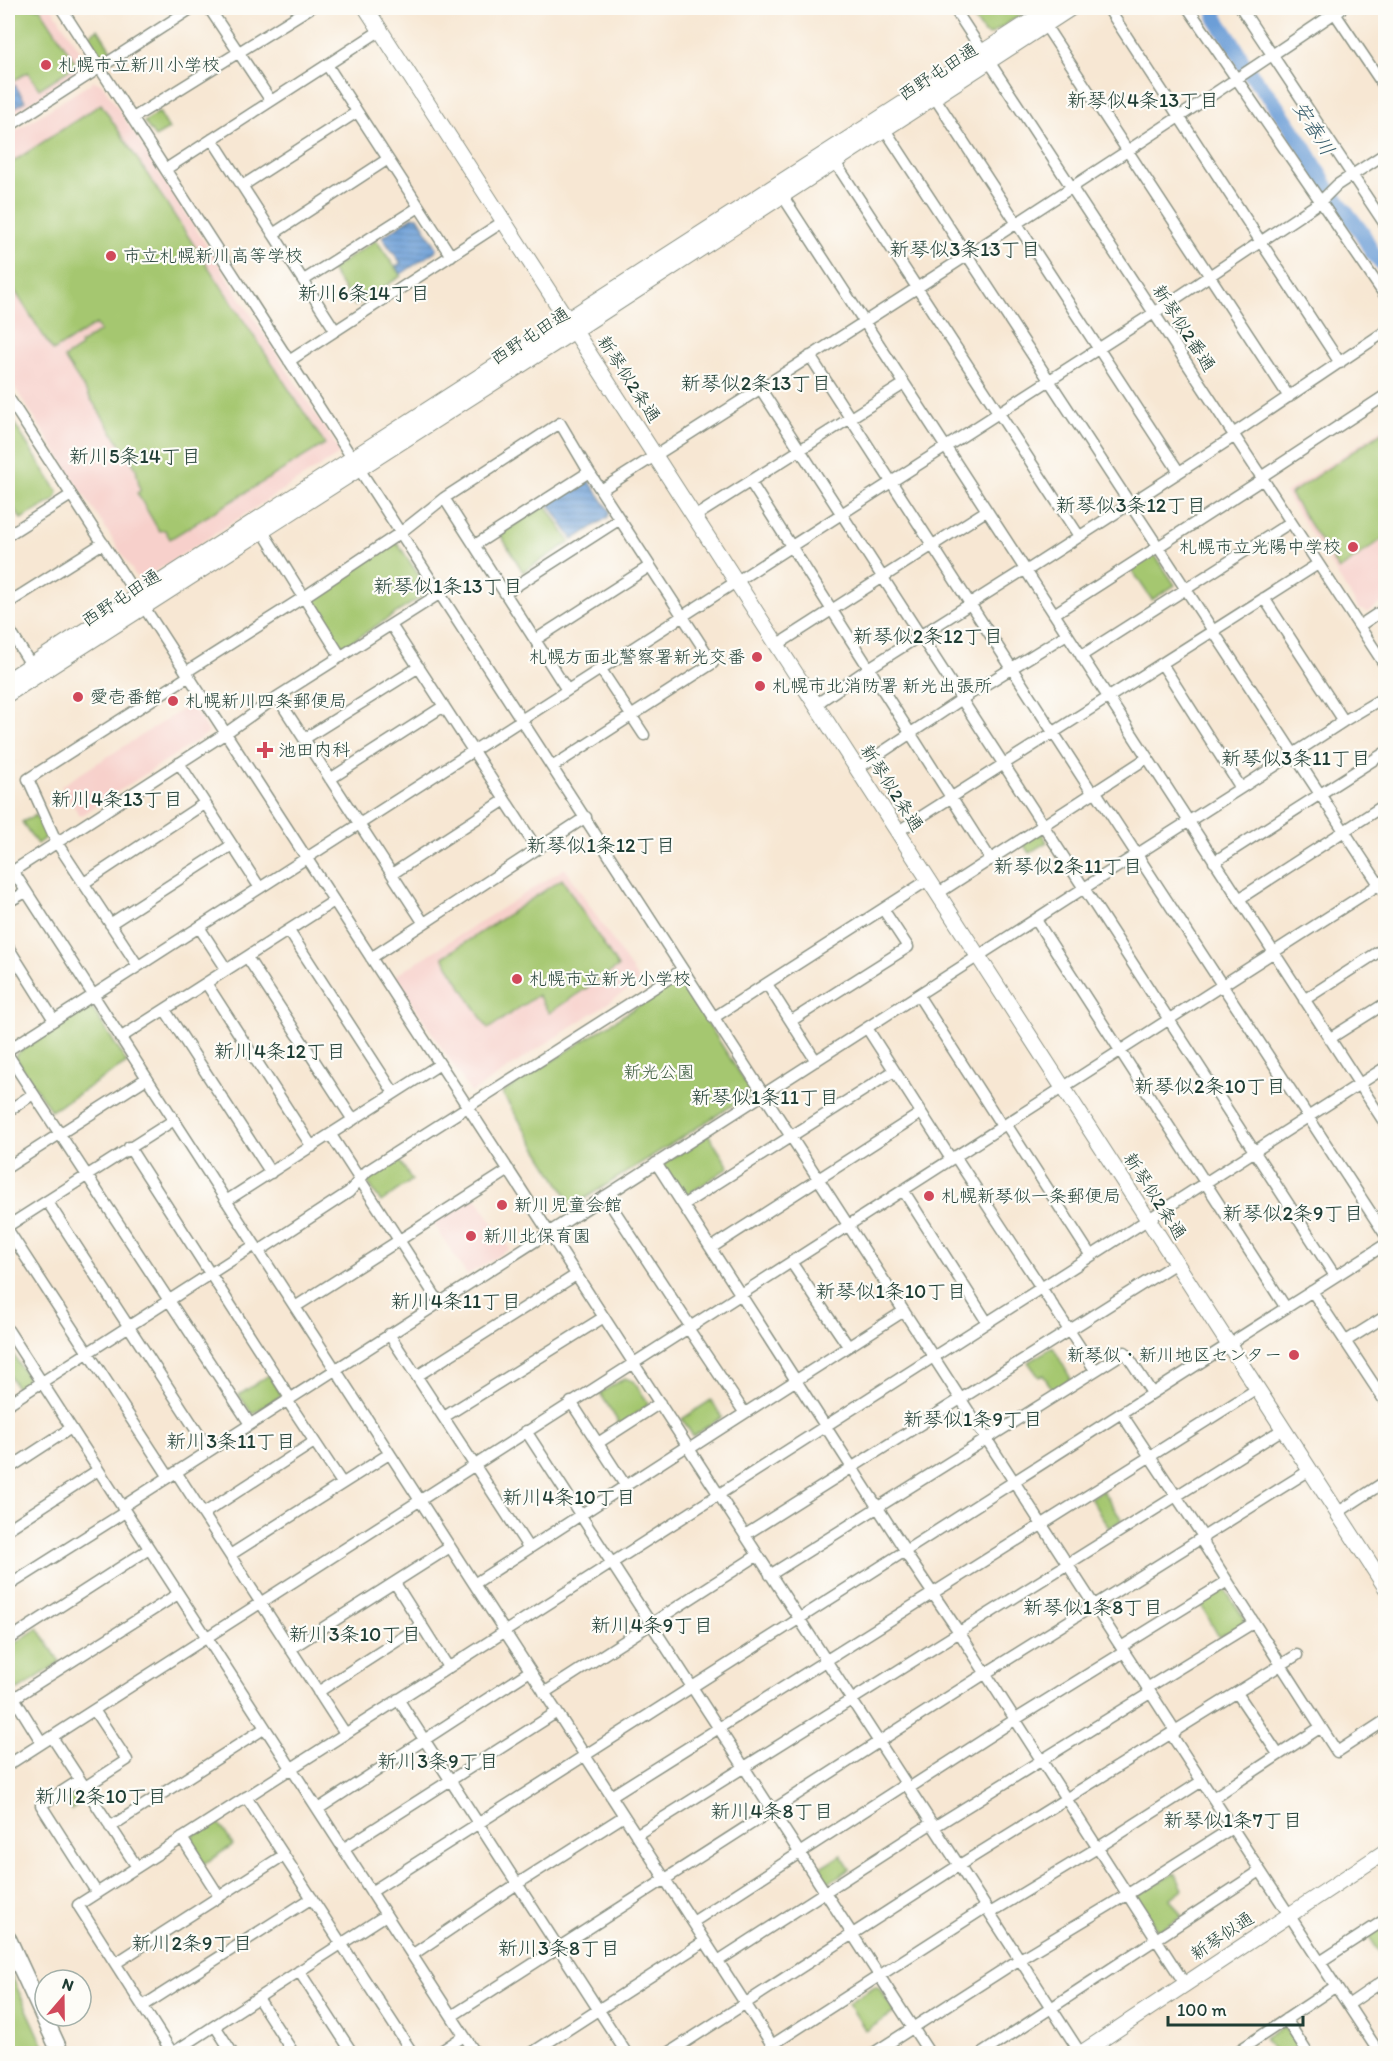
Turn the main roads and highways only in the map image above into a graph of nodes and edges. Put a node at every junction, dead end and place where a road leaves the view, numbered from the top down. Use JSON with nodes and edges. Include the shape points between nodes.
{"nodes":[{"id":1,"x":8,"y":1939,"type":"edge"},
{"id":2,"x":61,"y":2054,"type":"edge"}],
"edges":[{"from":1,"to":2,"type":"main road"}]}
